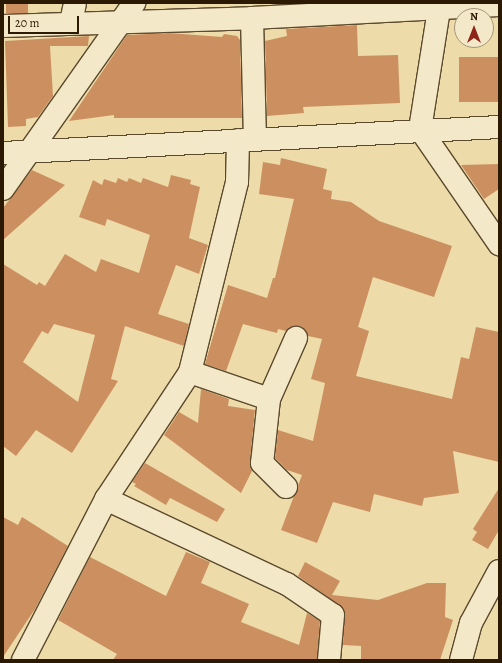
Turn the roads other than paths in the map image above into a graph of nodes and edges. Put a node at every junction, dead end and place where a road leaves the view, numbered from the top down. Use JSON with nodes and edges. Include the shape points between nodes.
{"nodes":[{"id":1,"x":134,"y":3,"type":"edge"},
{"id":2,"x":440,"y":5,"type":"edge"},
{"id":3,"x":499,"y":5,"type":"edge"},
{"id":4,"x":73,"y":12,"type":"edge"},
{"id":5,"x":252,"y":18,"type":"junction"},
{"id":6,"x":120,"y":23,"type":"junction"},
{"id":7,"x":3,"y":26,"type":"edge"},
{"id":8,"x":499,"y":127,"type":"edge"},
{"id":9,"x":420,"y":129,"type":"junction"},
{"id":10,"x":246,"y":139,"type":"junction"},
{"id":11,"x":29,"y":152,"type":"junction"},
{"id":12,"x":3,"y":153,"type":"edge"},
{"id":13,"x":3,"y":189,"type":"edge"},
{"id":14,"x":499,"y":244,"type":"edge"},
{"id":15,"x":296,"y":338,"type":"dead end"},
{"id":16,"x":190,"y":372,"type":"junction"},
{"id":17,"x":269,"y":399,"type":"junction"},
{"id":18,"x":286,"y":487,"type":"dead end"},
{"id":19,"x":106,"y":499,"type":"junction"},
{"id":20,"x":499,"y":571,"type":"edge"},
{"id":21,"x":23,"y":660,"type":"edge"},
{"id":22,"x":329,"y":660,"type":"edge"},
{"id":23,"x":462,"y":660,"type":"edge"}],
"edges":[{"from":1,"to":6,"type":"street"},
{"from":2,"to":3,"type":"street"},
{"from":2,"to":5,"type":"street"},
{"from":2,"to":9,"type":"street"},
{"from":4,"to":6,"type":"street"},
{"from":4,"to":7,"type":"street"},
{"from":5,"to":6,"type":"street"},
{"from":5,"to":10,"type":"street"},
{"from":6,"to":11,"type":"street"},
{"from":8,"to":9,"type":"street"},
{"from":9,"to":10,"type":"street"},
{"from":9,"to":14,"type":"street"},
{"from":10,"to":11,"type":"street"},
{"from":10,"to":16,"type":"street"},
{"from":11,"to":12,"type":"street"},
{"from":11,"to":13,"type":"street"},
{"from":15,"to":17,"type":"street"},
{"from":16,"to":17,"type":"street"},
{"from":16,"to":19,"type":"street"},
{"from":17,"to":18,"type":"street","via":[[262,463]]},
{"from":19,"to":21,"type":"street"},
{"from":19,"to":22,"type":"street","via":[[287,584],[333,615]]},
{"from":20,"to":23,"type":"street","via":[[471,623]]}]}
